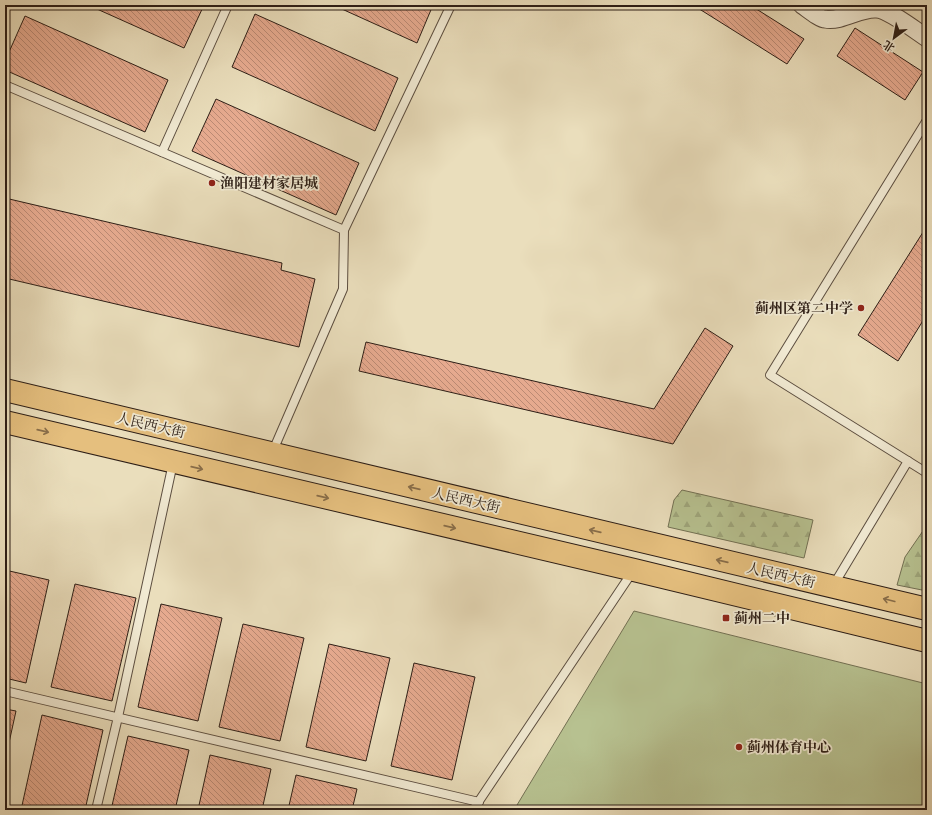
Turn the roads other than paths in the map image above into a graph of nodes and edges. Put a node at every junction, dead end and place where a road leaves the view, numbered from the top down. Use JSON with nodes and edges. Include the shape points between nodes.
{"nodes":[{"id":1,"x":228,"y":5,"type":"edge"},
{"id":2,"x":452,"y":5,"type":"edge"},
{"id":3,"x":802,"y":5,"type":"edge"},
{"id":4,"x":927,"y":38,"type":"edge"},
{"id":5,"x":5,"y":85,"type":"edge"},
{"id":6,"x":927,"y":120,"type":"edge"},
{"id":7,"x":162,"y":152,"type":"junction"},
{"id":8,"x":344,"y":230,"type":"junction"},
{"id":9,"x":5,"y":390,"type":"edge"},
{"id":10,"x":5,"y":422,"type":"edge"},
{"id":11,"x":272,"y":454,"type":"junction"},
{"id":12,"x":908,"y":461,"type":"junction"},
{"id":13,"x":174,"y":462,"type":"junction"},
{"id":14,"x":927,"y":473,"type":"edge"},
{"id":15,"x":634,"y":570,"type":"junction"},
{"id":16,"x":833,"y":587,"type":"junction"},
{"id":17,"x":927,"y":609,"type":"edge"},
{"id":18,"x":927,"y":641,"type":"edge"},
{"id":19,"x":5,"y":691,"type":"edge"},
{"id":20,"x":118,"y":717,"type":"junction"},
{"id":21,"x":479,"y":802,"type":"junction"},
{"id":22,"x":96,"y":810,"type":"edge"},
{"id":23,"x":473,"y":810,"type":"edge"}],
"edges":[{"from":1,"to":7,"type":"lane"},
{"from":2,"to":8,"type":"lane"},
{"from":3,"to":4,"type":"street","via":[[824,20],[878,8]]},
{"from":5,"to":7,"type":"lane"},
{"from":6,"to":12,"type":"lane","via":[[770,375]]},
{"from":7,"to":8,"type":"lane"},
{"from":8,"to":11,"type":"lane","via":[[342,289]]},
{"from":9,"to":11,"type":"main road","name":"人民西大街"},
{"from":10,"to":13,"type":"main road","one_way":true},
{"from":16,"to":11,"type":"main road","name":"人民西大街","one_way":true},
{"from":12,"to":14,"type":"lane"},
{"from":12,"to":16,"type":"lane"},
{"from":13,"to":15,"type":"main road","one_way":true},
{"from":13,"to":20,"type":"lane"},
{"from":15,"to":18,"type":"main road"},
{"from":15,"to":21,"type":"lane"},
{"from":17,"to":16,"type":"main road","name":"人民西大街","one_way":true},
{"from":19,"to":20,"type":"lane"},
{"from":20,"to":21,"type":"lane"},
{"from":20,"to":22,"type":"lane"},
{"from":21,"to":23,"type":"lane"}]}
